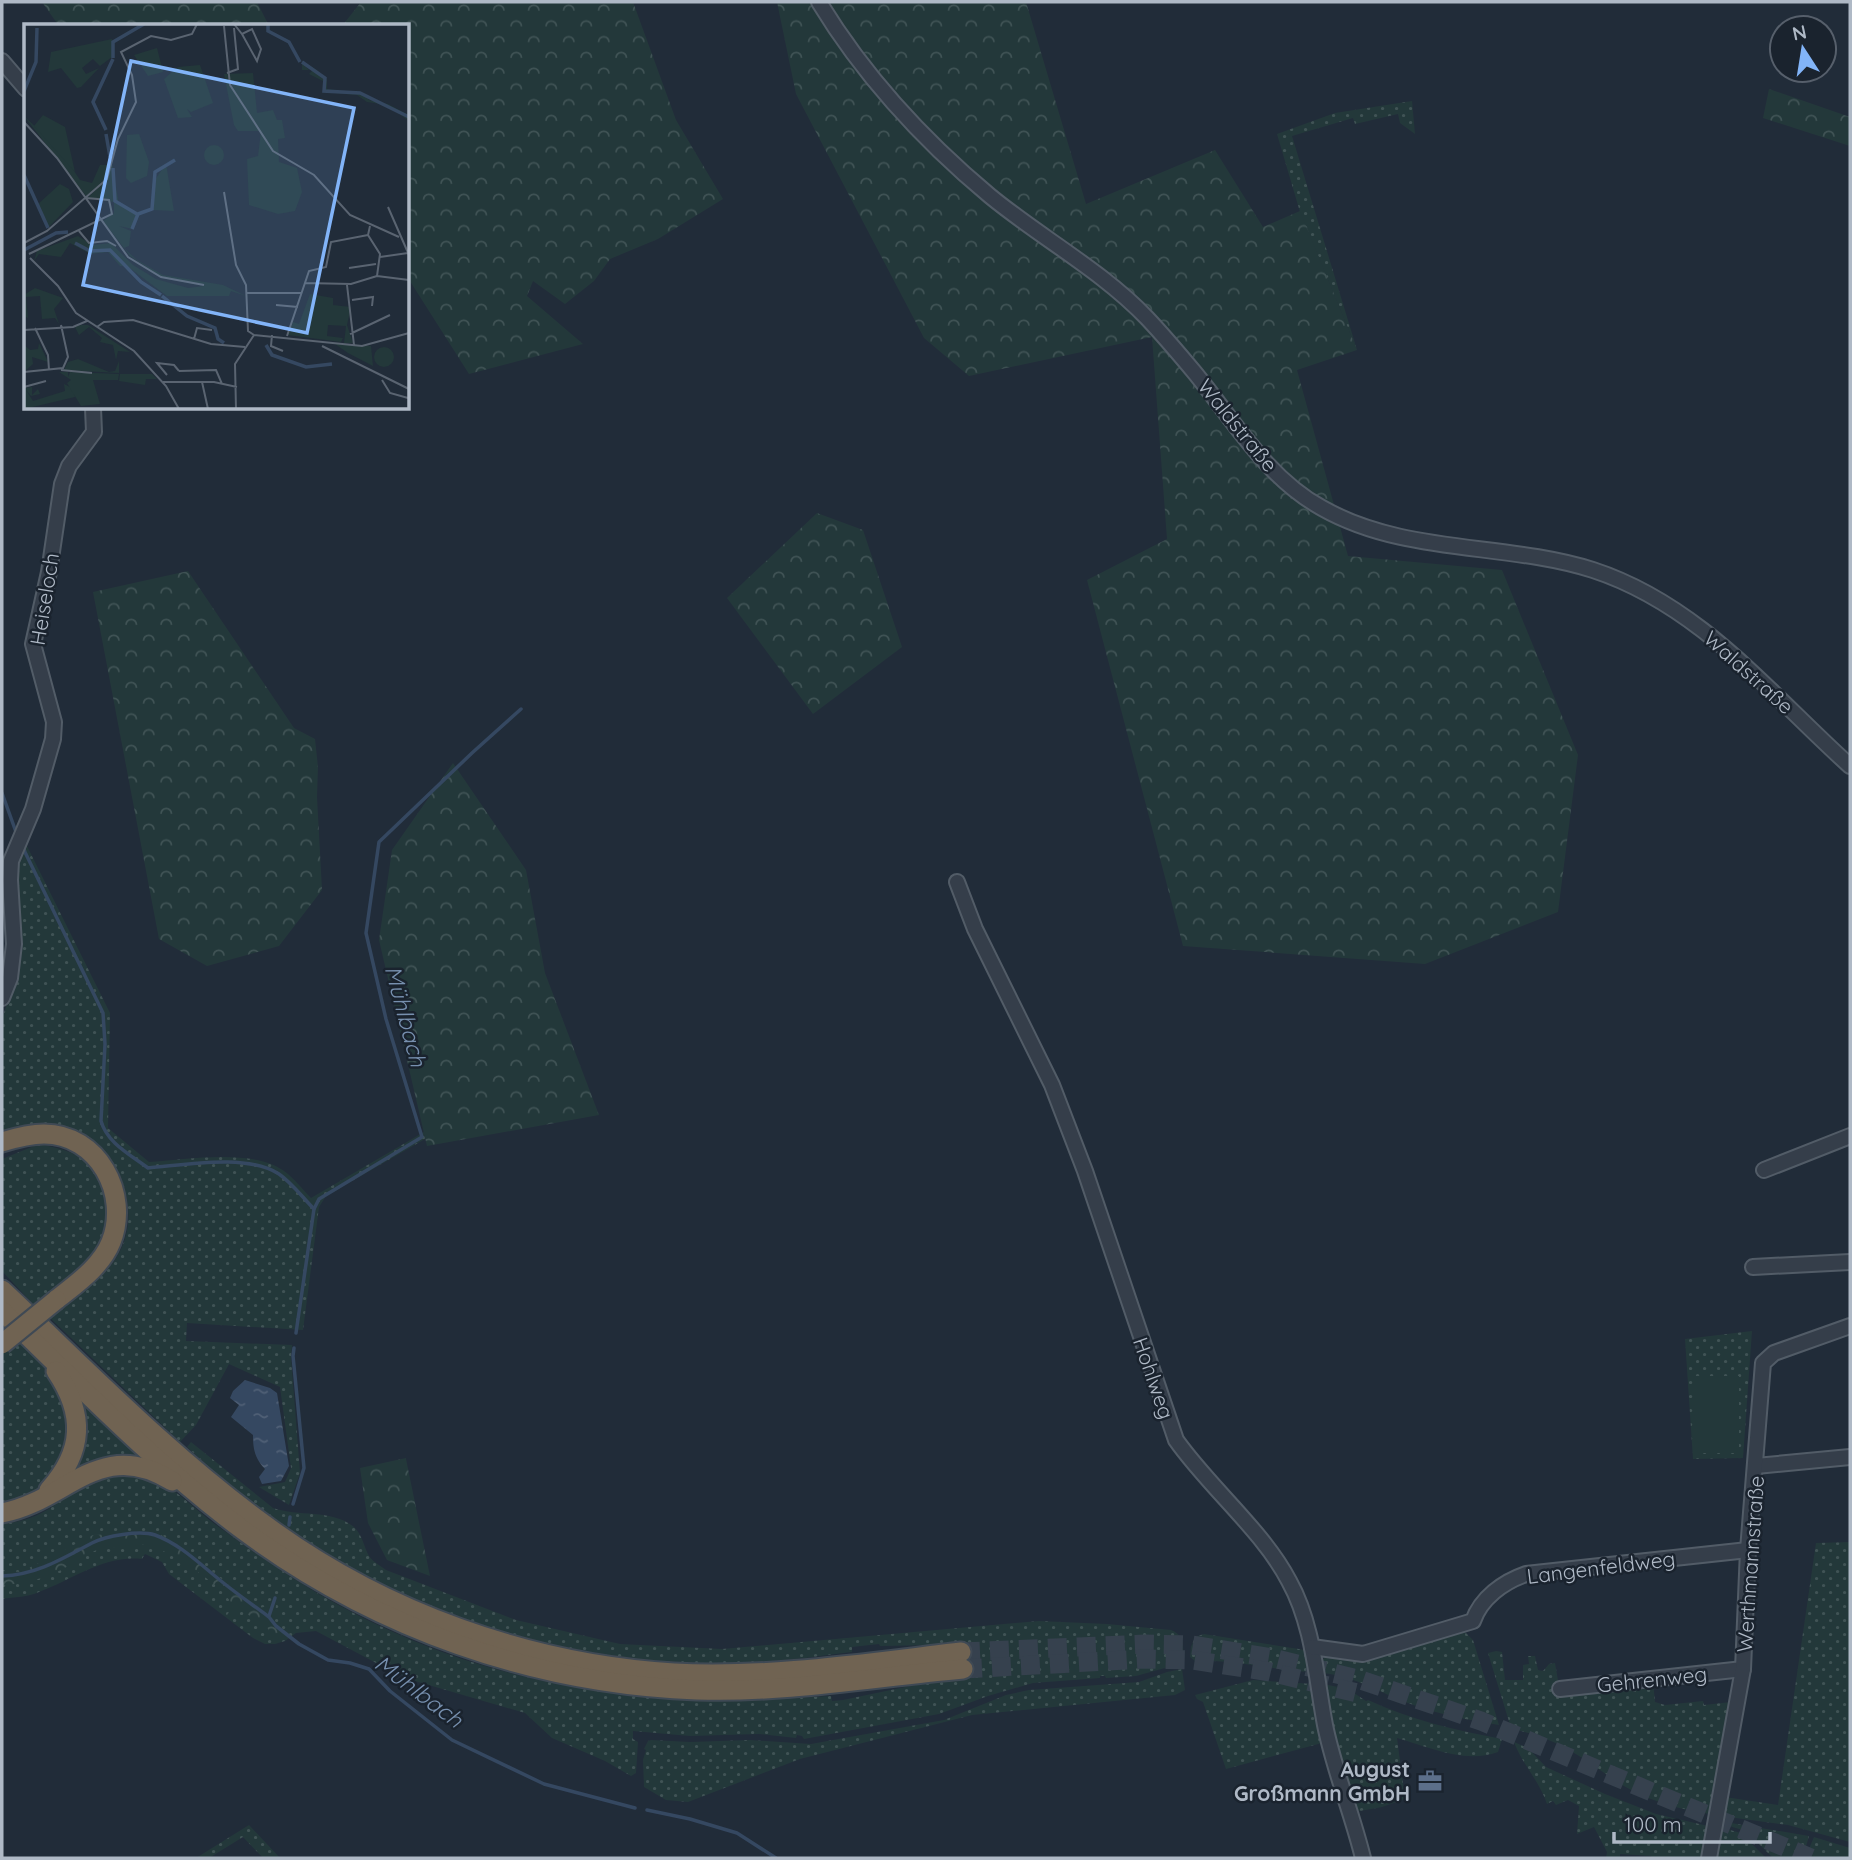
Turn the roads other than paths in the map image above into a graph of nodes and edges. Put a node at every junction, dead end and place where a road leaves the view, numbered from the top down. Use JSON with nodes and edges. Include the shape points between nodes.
{"nodes":[{"id":1,"x":819,"y":2,"type":"edge"},
{"id":2,"x":2,"y":61,"type":"edge"},
{"id":3,"x":24,"y":87,"type":"edge"},
{"id":4,"x":93,"y":410,"type":"edge"},
{"id":5,"x":1850,"y":766,"type":"edge"},
{"id":6,"x":957,"y":882,"type":"dead end"},
{"id":7,"x":2,"y":998,"type":"edge"},
{"id":8,"x":29,"y":1135,"type":"junction"},
{"id":9,"x":1850,"y":1136,"type":"edge"},
{"id":10,"x":2,"y":1142,"type":"edge"},
{"id":11,"x":2,"y":1150,"type":"edge"},
{"id":12,"x":1764,"y":1170,"type":"dead end"},
{"id":13,"x":1850,"y":1262,"type":"edge"},
{"id":14,"x":1753,"y":1268,"type":"dead end"},
{"id":15,"x":2,"y":1290,"type":"edge"},
{"id":16,"x":2,"y":1311,"type":"edge"},
{"id":17,"x":1850,"y":1325,"type":"edge"},
{"id":18,"x":2,"y":1344,"type":"edge"},
{"id":19,"x":43,"y":1350,"type":"junction"},
{"id":20,"x":1850,"y":1457,"type":"edge"},
{"id":21,"x":1756,"y":1466,"type":"junction"},
{"id":22,"x":42,"y":1498,"type":"junction"},
{"id":23,"x":216,"y":1508,"type":"junction"},
{"id":24,"x":2,"y":1513,"type":"edge"},
{"id":25,"x":1748,"y":1550,"type":"junction"},
{"id":26,"x":1312,"y":1647,"type":"junction"},
{"id":27,"x":1743,"y":1669,"type":"junction"},
{"id":28,"x":1560,"y":1689,"type":"dead end"},
{"id":29,"x":1363,"y":1858,"type":"edge"},
{"id":30,"x":1709,"y":1858,"type":"edge"}],
"edges":[{"from":1,"to":5,"type":"street","name":"Waldstraße","via":[[861,63],[914,126],[991,197],[1145,316],[1246,441],[1280,477],[1319,507],[1382,534],[1565,563],[1648,594],[1678,610],[1725,648]]},
{"from":2,"to":3,"type":"street"},
{"from":4,"to":7,"type":"street","name":"Heiseloch","via":[[94,432],[62,484],[33,644],[54,722],[53,739],[33,809],[11,861],[15,944]]},
{"from":6,"to":26,"type":"street","name":"Hohlweg","via":[[975,929],[1052,1085],[1176,1440],[1283,1570]]},
{"from":8,"to":10,"type":"highway"},
{"from":8,"to":11,"type":"highway"},
{"from":8,"to":18,"type":"highway","bridge":true,"via":[[67,1138],[96,1156],[113,1190],[115,1228],[100,1261]]},
{"from":9,"to":12,"type":"street"},
{"from":13,"to":14,"type":"street"},
{"from":15,"to":23,"type":"highway","via":[[186,1462],[246,1511],[334,1570],[436,1620],[552,1655],[673,1672],[962,1660],[783,1688],[640,1686],[570,1675],[487,1655],[383,1614],[286,1560]]},
{"from":16,"to":19,"type":"highway"},
{"from":17,"to":21,"type":"street","name":"Werthmannstraße","via":[[1774,1353],[1763,1363]]},
{"from":19,"to":22,"type":"highway","via":[[66,1387],[77,1432],[66,1469]]},
{"from":19,"to":23,"type":"highway"},
{"from":20,"to":21,"type":"street"},
{"from":21,"to":25,"type":"street","name":"Werthmannstraße"},
{"from":22,"to":23,"type":"highway","via":[[87,1473],[128,1466],[163,1475]]},
{"from":22,"to":24,"type":"highway"},
{"from":25,"to":26,"type":"street","name":"Langenfeldweg","via":[[1526,1574],[1508,1580],[1485,1600],[1473,1621],[1363,1654]]},
{"from":25,"to":27,"type":"street","name":"Werthmannstraße"},
{"from":26,"to":29,"type":"street","name":"Hohlweg","via":[[1326,1727]]},
{"from":27,"to":28,"type":"street","name":"Gehrenweg"},
{"from":27,"to":30,"type":"street","name":"Werthmannstraße"}]}
